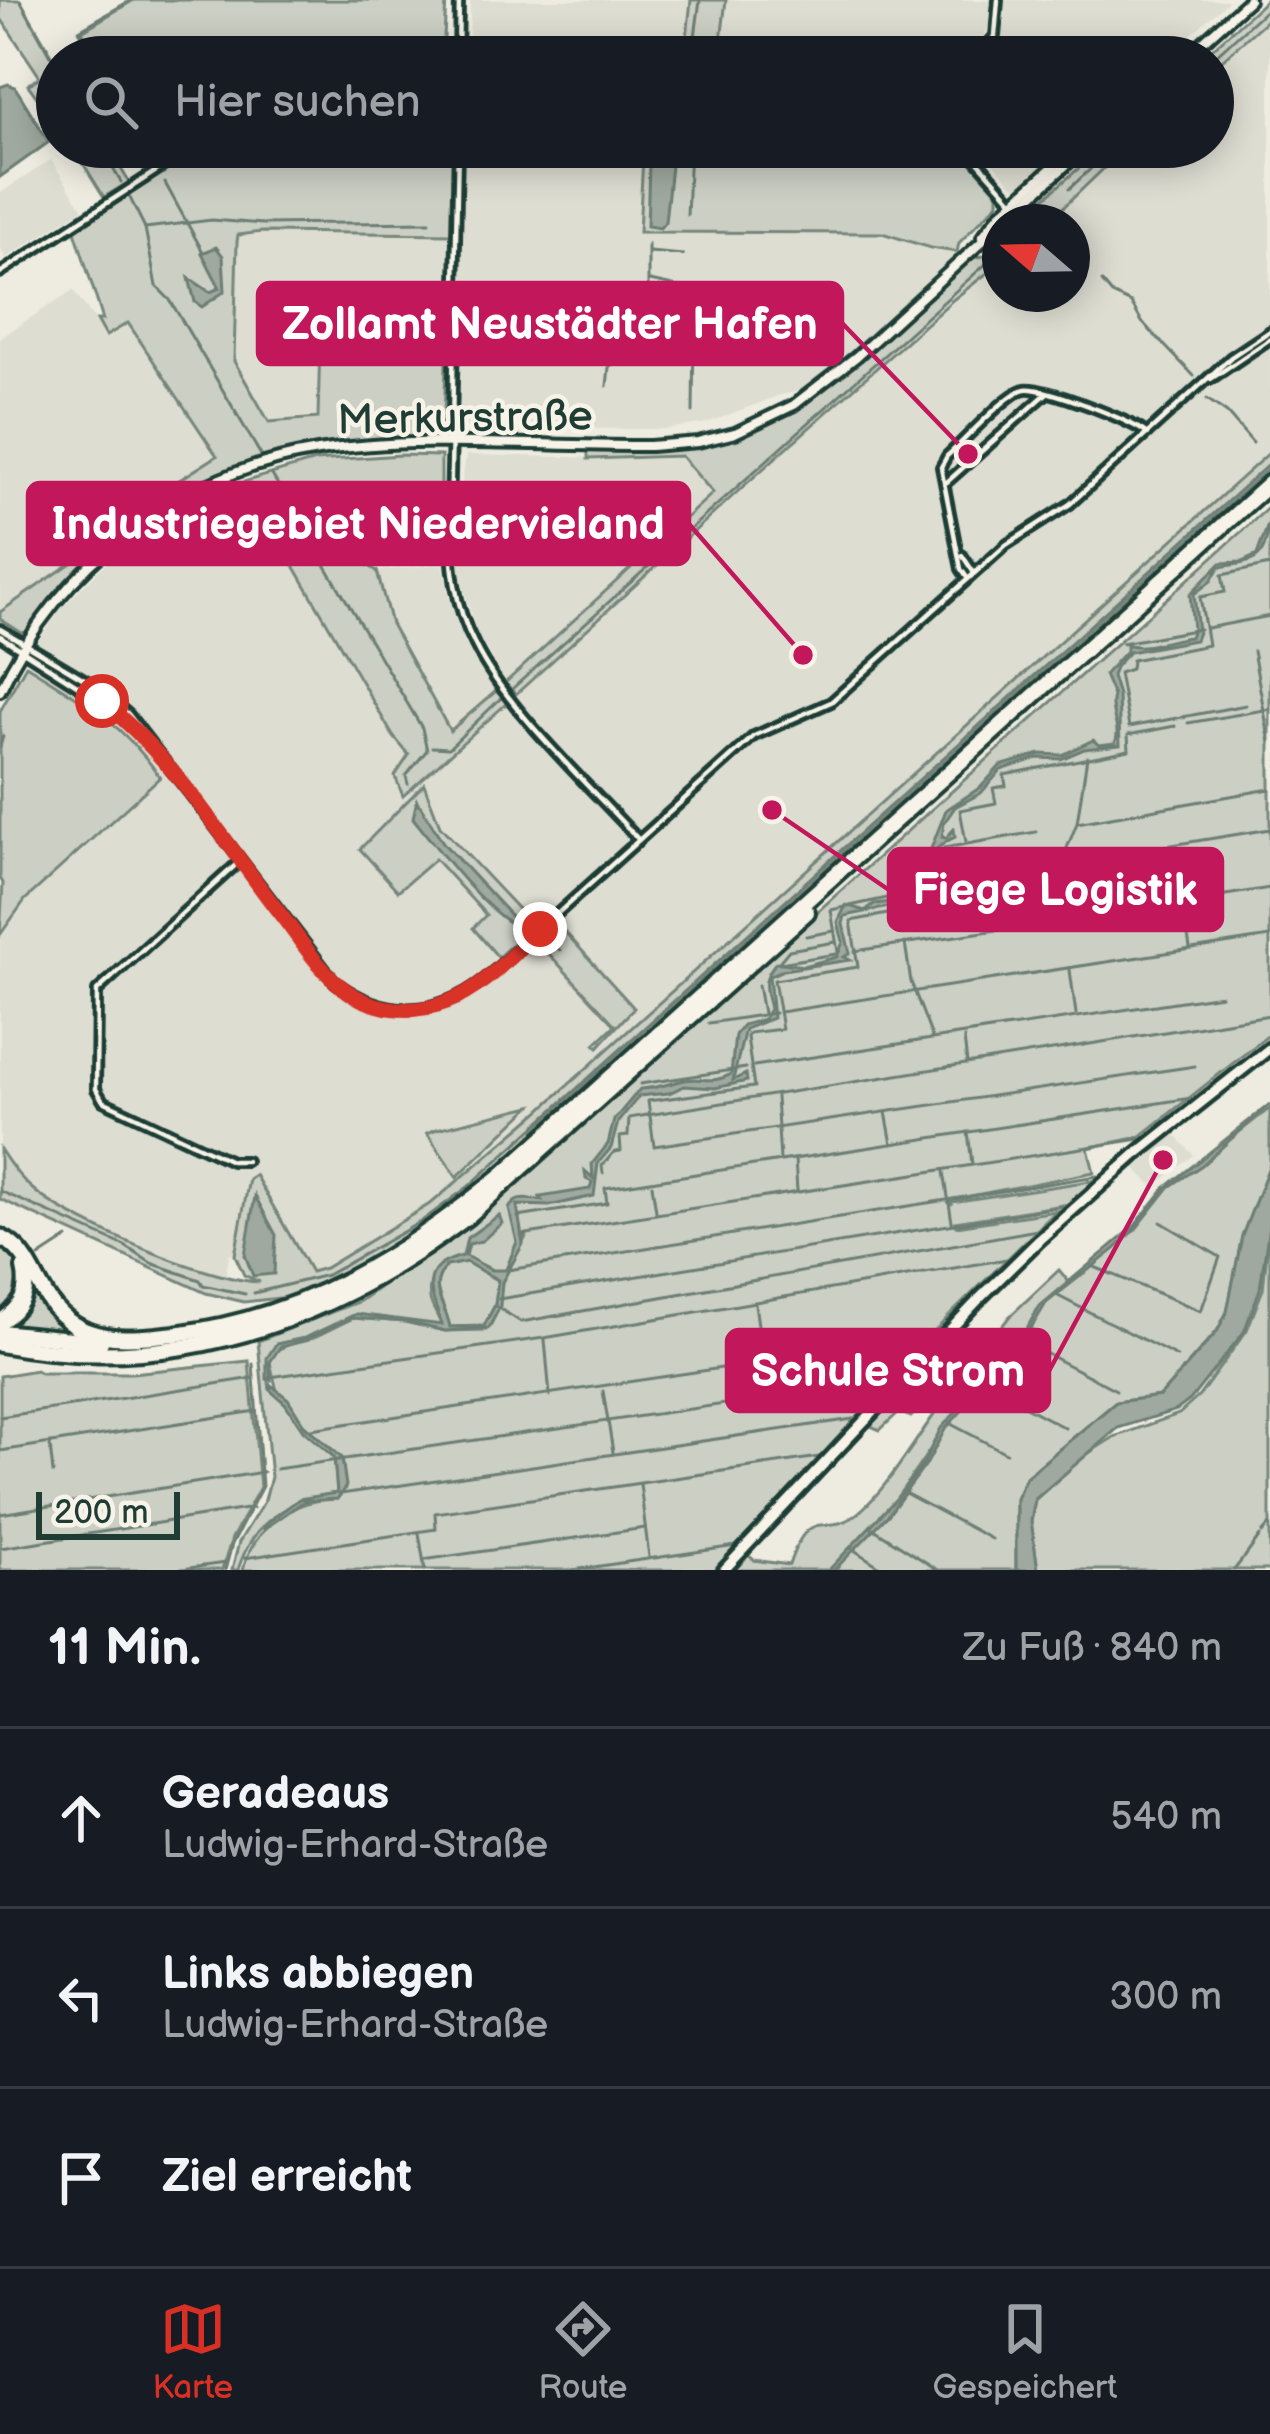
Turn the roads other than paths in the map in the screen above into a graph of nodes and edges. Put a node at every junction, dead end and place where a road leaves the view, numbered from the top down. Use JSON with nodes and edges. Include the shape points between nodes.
{"nodes":[{"id":1,"x":459,"y":0,"type":"edge"},
{"id":2,"x":998,"y":0,"type":"edge"},
{"id":3,"x":1249,"y":0,"type":"edge"},
{"id":4,"x":458,"y":36,"type":"edge"},
{"id":5,"x":995,"y":36,"type":"edge"},
{"id":6,"x":1209,"y":36,"type":"edge"},
{"id":7,"x":161,"y":168,"type":"edge"},
{"id":8,"x":458,"y":168,"type":"edge"},
{"id":9,"x":983,"y":168,"type":"edge"},
{"id":10,"x":1054,"y":168,"type":"edge"},
{"id":11,"x":1061,"y":168,"type":"edge"},
{"id":12,"x":998,"y":184,"type":"junction"},
{"id":13,"x":1003,"y":204,"type":"edge"},
{"id":14,"x":1017,"y":204,"type":"junction"},
{"id":15,"x":982,"y":239,"type":"edge"},
{"id":16,"x":0,"y":273,"type":"edge"},
{"id":17,"x":456,"y":329,"type":"junction"},
{"id":18,"x":329,"y":332,"type":"dead end"},
{"id":19,"x":1270,"y":335,"type":"edge"},
{"id":20,"x":1046,"y":394,"type":"junction"},
{"id":21,"x":1147,"y":434,"type":"junction"},
{"id":22,"x":452,"y":446,"type":"junction"},
{"id":23,"x":1270,"y":482,"type":"edge"},
{"id":24,"x":945,"y":484,"type":"junction"},
{"id":25,"x":1270,"y":494,"type":"edge"},
{"id":26,"x":971,"y":576,"type":"junction"},
{"id":27,"x":0,"y":633,"type":"edge"},
{"id":28,"x":23,"y":647,"type":"junction"},
{"id":29,"x":0,"y":691,"type":"edge"},
{"id":30,"x":639,"y":839,"type":"junction"},
{"id":31,"x":240,"y":860,"type":"junction"},
{"id":32,"x":1270,"y":1048,"type":"edge"},
{"id":33,"x":246,"y":1161,"type":"dead end"},
{"id":34,"x":0,"y":1240,"type":"edge"},
{"id":35,"x":0,"y":1322,"type":"edge"},
{"id":36,"x":0,"y":1332,"type":"edge"},
{"id":37,"x":124,"y":1338,"type":"junction"},
{"id":38,"x":0,"y":1344,"type":"edge"},
{"id":39,"x":724,"y":1570,"type":"edge"}],
"edges":[{"from":1,"to":4,"type":"street"},
{"from":2,"to":5,"type":"street"},
{"from":3,"to":6,"type":"street"},
{"from":7,"to":16,"type":"street"},
{"from":8,"to":17,"type":"street"},
{"from":9,"to":12,"type":"street"},
{"from":10,"to":14,"type":"street","name":"Merkurstraße"},
{"from":11,"to":14,"type":"street","name":"Merkurstraße"},
{"from":12,"to":13,"type":"street"},
{"from":12,"to":14,"type":"street"},
{"from":15,"to":22,"type":"street","name":"Merkurstraße","via":[[814,391],[736,433],[650,446]]},
{"from":17,"to":18,"type":"street"},
{"from":17,"to":22,"type":"street"},
{"from":19,"to":21,"type":"street","via":[[1231,357]]},
{"from":20,"to":21,"type":"street"},
{"from":20,"to":24,"type":"street"},
{"from":20,"to":24,"type":"street","via":[[1017,392],[947,456]]},
{"from":21,"to":26,"type":"street","via":[[1070,504]]},
{"from":22,"to":28,"type":"street","name":"Merkurstraße","via":[[318,452],[212,483],[109,548]]},
{"from":22,"to":30,"type":"street","via":[[451,569],[475,646],[514,702]]},
{"from":23,"to":37,"type":"highway","via":[[441,1224],[359,1277],[282,1310]]},
{"from":24,"to":26,"type":"street","via":[[962,569]]},
{"from":25,"to":38,"type":"highway","via":[[524,1168],[413,1256],[349,1295],[221,1340],[124,1352]]},
{"from":26,"to":30,"type":"street","via":[[831,702],[754,736]]},
{"from":27,"to":28,"type":"street"},
{"from":28,"to":29,"type":"street","name":"Merkurstraße"},
{"from":28,"to":31,"type":"street","via":[[146,738]]},
{"from":30,"to":31,"type":"street","via":[[468,992],[416,1010],[369,1003],[335,982]]},
{"from":31,"to":33,"type":"street","via":[[99,987],[95,1074],[103,1102]]},
{"from":32,"to":39,"type":"main road","via":[[1040,1240]]},
{"from":34,"to":35,"type":"highway","via":[[19,1258],[27,1289]]},
{"from":34,"to":37,"type":"highway","via":[[24,1255],[62,1316],[97,1335]]},
{"from":36,"to":37,"type":"highway"}]}
